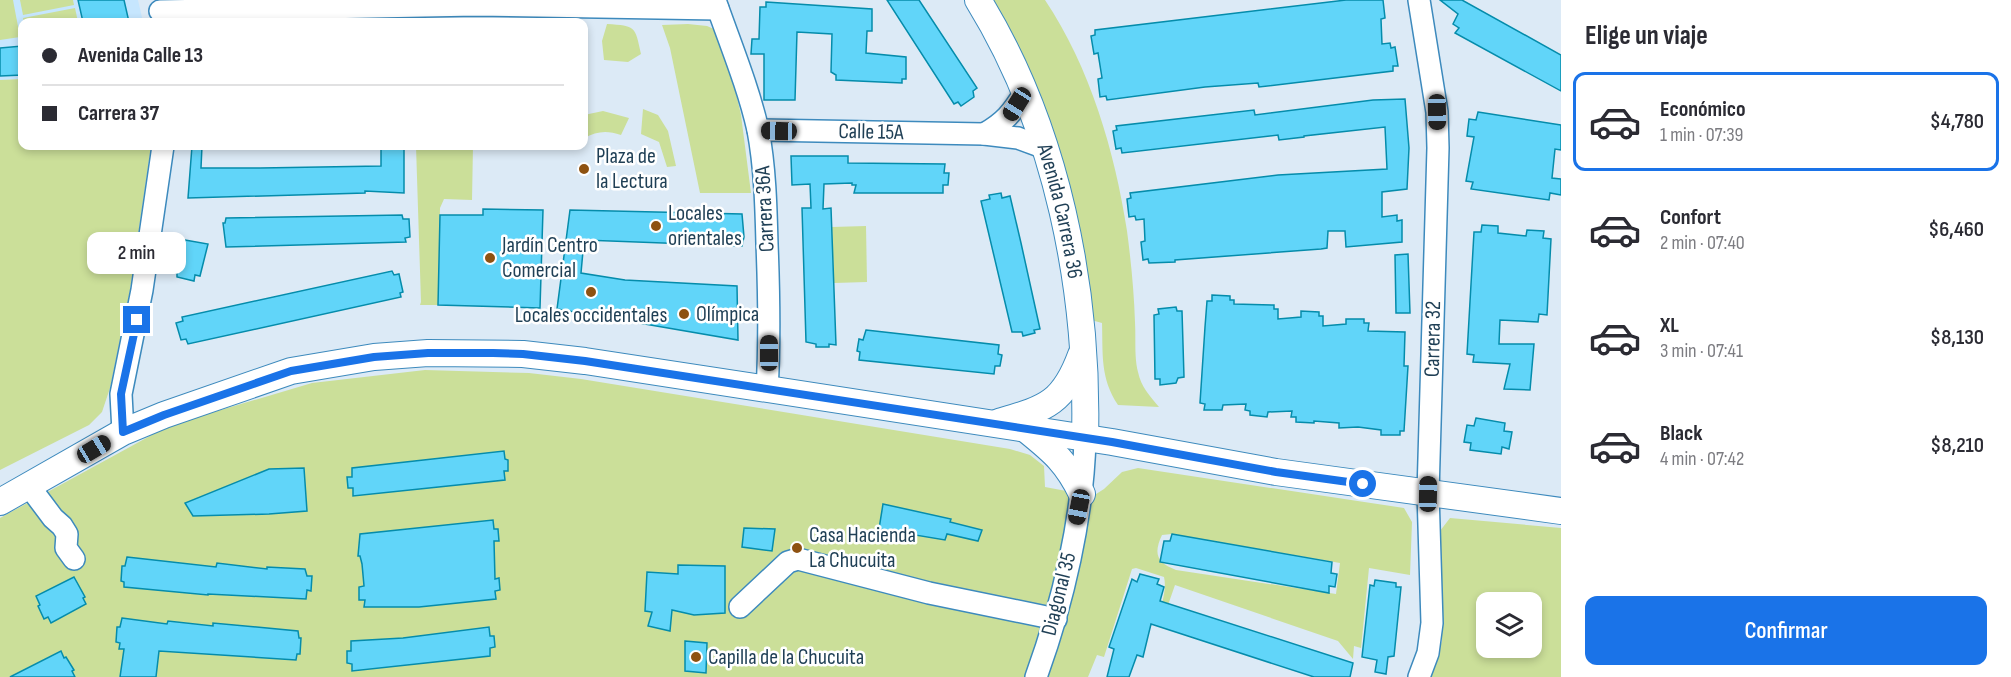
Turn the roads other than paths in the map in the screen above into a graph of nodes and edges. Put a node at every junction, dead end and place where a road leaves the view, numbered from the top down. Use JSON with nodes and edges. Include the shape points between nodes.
{"nodes":[{"id":1,"x":978,"y":0,"type":"edge"},
{"id":2,"x":1419,"y":0,"type":"edge"},
{"id":3,"x":716,"y":4,"type":"edge"},
{"id":4,"x":159,"y":11,"type":"edge"},
{"id":5,"x":1024,"y":92,"type":"junction"},
{"id":6,"x":758,"y":130,"type":"junction"},
{"id":7,"x":984,"y":134,"type":"junction"},
{"id":8,"x":1045,"y":148,"type":"junction"},
{"id":9,"x":162,"y":150,"type":"edge"},
{"id":10,"x":1083,"y":349,"type":"junction"},
{"id":11,"x":767,"y":390,"type":"junction"},
{"id":12,"x":992,"y":424,"type":"junction"},
{"id":13,"x":1025,"y":429,"type":"junction"},
{"id":14,"x":123,"y":432,"type":"junction"},
{"id":15,"x":1085,"y":439,"type":"junction"},
{"id":16,"x":29,"y":486,"type":"junction"},
{"id":17,"x":1082,"y":494,"type":"junction"},
{"id":18,"x":1428,"y":494,"type":"junction"},
{"id":19,"x":0,"y":502,"type":"edge"},
{"id":20,"x":1561,"y":511,"type":"edge"},
{"id":21,"x":74,"y":559,"type":"dead end"},
{"id":22,"x":740,"y":607,"type":"dead end"},
{"id":23,"x":1056,"y":619,"type":"junction"},
{"id":24,"x":1036,"y":677,"type":"edge"},
{"id":25,"x":1419,"y":677,"type":"edge"}],
"edges":[{"from":1,"to":5,"type":"main road","name":"Avenida Carrera 36"},
{"from":2,"to":18,"type":"street","name":"Carrera 32","via":[[1437,112]]},
{"from":3,"to":4,"type":"street","via":[[476,4]]},
{"from":3,"to":6,"type":"street","name":"Carrera 36A"},
{"from":5,"to":7,"type":"street","via":[[1010,116]]},
{"from":5,"to":8,"type":"main road","name":"Avenida Carrera 36"},
{"from":6,"to":7,"type":"street","name":"Calle 15A"},
{"from":6,"to":11,"type":"street","name":"Carrera 36A","via":[[766,216]]},
{"from":7,"to":8,"type":"street","name":"Calle 15A","via":[[1018,138]]},
{"from":8,"to":10,"type":"main road","name":"Avenida Carrera 36","via":[[1065,226]]},
{"from":9,"to":14,"type":"street","via":[[142,290],[121,394]]},
{"from":10,"to":12,"type":"main road","via":[[1066,389],[1055,400],[1022,416]]},
{"from":10,"to":15,"type":"main road","name":"Avenida Carrera 36"},
{"from":11,"to":12,"type":"main road"},
{"from":11,"to":14,"type":"main road","via":[[523,354],[428,353],[374,357],[291,371]]},
{"from":12,"to":13,"type":"main road"},
{"from":13,"to":15,"type":"main road"},
{"from":13,"to":17,"type":"main road","via":[[1057,454]]},
{"from":14,"to":16,"type":"main road"},
{"from":15,"to":17,"type":"street","name":"Diagonal 35"},
{"from":15,"to":18,"type":"main road"},
{"from":16,"to":19,"type":"main road"},
{"from":16,"to":21,"type":"street","via":[[67,534],[66,548]]},
{"from":17,"to":23,"type":"street","name":"Diagonal 35"},
{"from":18,"to":20,"type":"main road"},
{"from":18,"to":25,"type":"street","name":"Carrera 32","via":[[1432,623],[1428,653]]},
{"from":22,"to":23,"type":"street","via":[[788,562],[798,559],[929,593]]},
{"from":23,"to":24,"type":"street","name":"Diagonal 35"}]}
